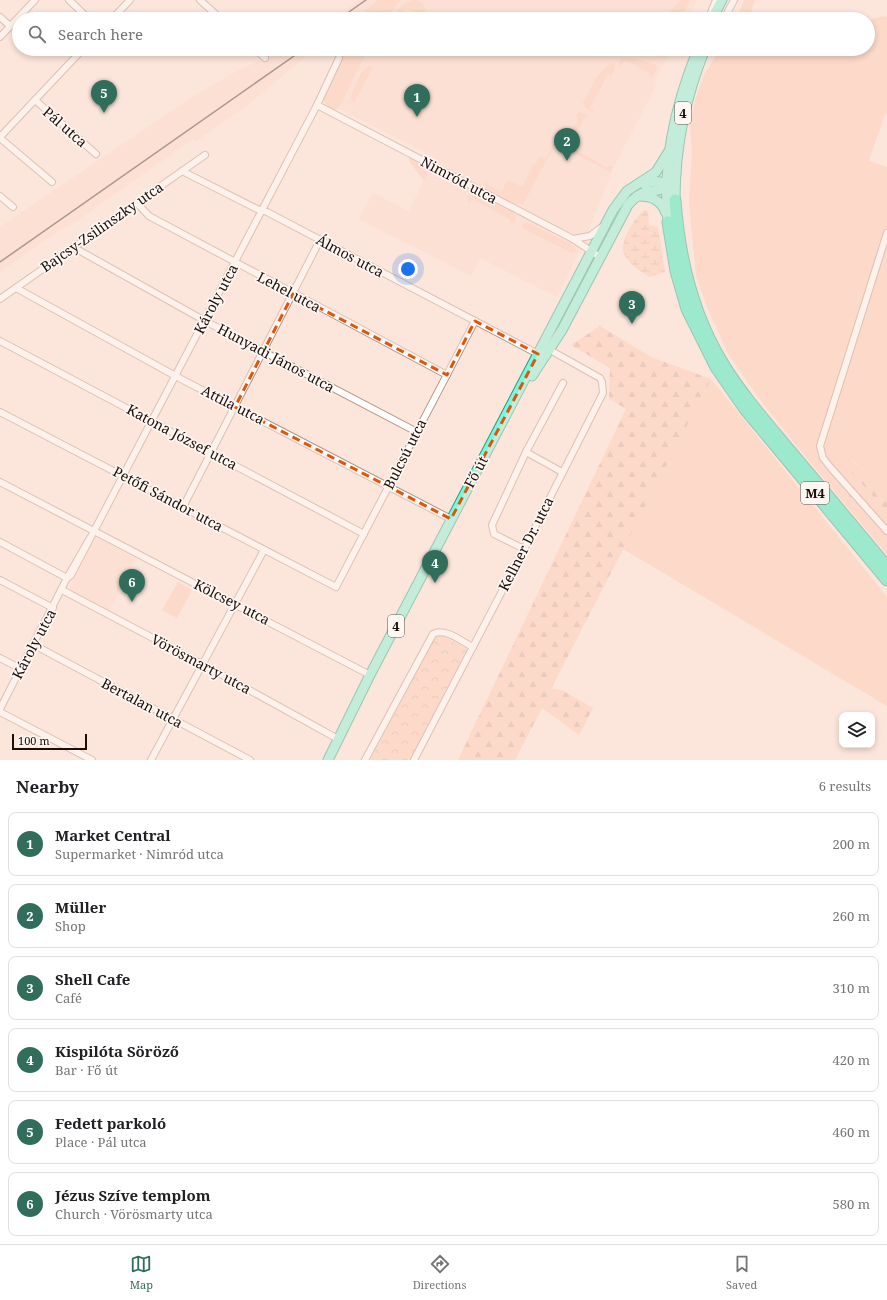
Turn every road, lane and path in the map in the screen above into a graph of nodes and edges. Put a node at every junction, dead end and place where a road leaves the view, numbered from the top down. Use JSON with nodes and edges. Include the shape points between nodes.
{"nodes":[{"id":1,"x":35,"y":0,"type":"edge"},
{"id":2,"x":69,"y":0,"type":"edge"},
{"id":3,"x":130,"y":0,"type":"edge"},
{"id":4,"x":200,"y":0,"type":"edge"},
{"id":5,"x":716,"y":0,"type":"edge"},
{"id":6,"x":722,"y":0,"type":"edge"},
{"id":7,"x":728,"y":0,"type":"edge"},
{"id":8,"x":734,"y":0,"type":"edge"},
{"id":9,"x":23,"y":12,"type":"edge"},
{"id":10,"x":82,"y":12,"type":"edge"},
{"id":11,"x":119,"y":12,"type":"edge"},
{"id":12,"x":213,"y":12,"type":"edge"},
{"id":13,"x":711,"y":12,"type":"edge"},
{"id":14,"x":716,"y":12,"type":"edge"},
{"id":15,"x":722,"y":12,"type":"edge"},
{"id":16,"x":728,"y":12,"type":"edge"},
{"id":17,"x":0,"y":17,"type":"edge"},
{"id":18,"x":10,"y":26,"type":"joint"},
{"id":19,"x":0,"y":36,"type":"edge"},
{"id":20,"x":76,"y":56,"type":"edge"},
{"id":21,"x":700,"y":56,"type":"edge"},
{"id":22,"x":701,"y":56,"type":"edge"},
{"id":23,"x":339,"y":58,"type":"dead end"},
{"id":24,"x":35,"y":100,"type":"junction"},
{"id":25,"x":317,"y":105,"type":"junction"},
{"id":26,"x":0,"y":138,"type":"edge"},
{"id":27,"x":669,"y":151,"type":"junction"},
{"id":28,"x":96,"y":154,"type":"dead end"},
{"id":29,"x":205,"y":155,"type":"dead end"},
{"id":30,"x":182,"y":171,"type":"junction"},
{"id":31,"x":676,"y":173,"type":"junction"},
{"id":32,"x":52,"y":182,"type":"dead end"},
{"id":33,"x":668,"y":186,"type":"junction"},
{"id":34,"x":631,"y":188,"type":"junction"},
{"id":35,"x":0,"y":196,"type":"edge"},
{"id":36,"x":637,"y":196,"type":"junction"},
{"id":37,"x":675,"y":200,"type":"junction"},
{"id":38,"x":137,"y":203,"type":"junction"},
{"id":39,"x":12,"y":207,"type":"dead end"},
{"id":40,"x":262,"y":211,"type":"junction"},
{"id":41,"x":668,"y":222,"type":"junction"},
{"id":42,"x":606,"y":224,"type":"junction"},
{"id":43,"x":887,"y":234,"type":"edge"},
{"id":44,"x":573,"y":239,"type":"junction"},
{"id":45,"x":320,"y":240,"type":"junction"},
{"id":46,"x":73,"y":247,"type":"junction"},
{"id":47,"x":592,"y":251,"type":"junction"},
{"id":48,"x":600,"y":257,"type":"junction"},
{"id":49,"x":235,"y":263,"type":"junction"},
{"id":50,"x":16,"y":288,"type":"junction"},
{"id":51,"x":293,"y":294,"type":"junction"},
{"id":52,"x":0,"y":299,"type":"edge"},
{"id":53,"x":204,"y":320,"type":"junction"},
{"id":54,"x":475,"y":321,"type":"junction"},
{"id":55,"x":550,"y":330,"type":"junction"},
{"id":56,"x":0,"y":342,"type":"edge"},
{"id":57,"x":550,"y":350,"type":"junction"},
{"id":58,"x":263,"y":351,"type":"junction"},
{"id":59,"x":538,"y":354,"type":"junction"},
{"id":60,"x":447,"y":375,"type":"junction"},
{"id":61,"x":176,"y":376,"type":"junction"},
{"id":62,"x":563,"y":382,"type":"dead end"},
{"id":63,"x":235,"y":407,"type":"junction"},
{"id":64,"x":510,"y":408,"type":"junction"},
{"id":65,"x":0,"y":412,"type":"edge"},
{"id":66,"x":152,"y":421,"type":"junction"},
{"id":67,"x":417,"y":432,"type":"junction"},
{"id":68,"x":526,"y":452,"type":"junction"},
{"id":69,"x":211,"y":453,"type":"junction"},
{"id":70,"x":562,"y":472,"type":"junction"},
{"id":71,"x":123,"y":475,"type":"junction"},
{"id":72,"x":0,"y":482,"type":"edge"},
{"id":73,"x":389,"y":487,"type":"junction"},
{"id":74,"x":183,"y":507,"type":"junction"},
{"id":75,"x":452,"y":519,"type":"junction"},
{"id":76,"x":93,"y":530,"type":"junction"},
{"id":77,"x":887,"y":531,"type":"edge"},
{"id":78,"x":364,"y":534,"type":"junction"},
{"id":79,"x":0,"y":542,"type":"edge"},
{"id":80,"x":524,"y":549,"type":"junction"},
{"id":81,"x":264,"y":550,"type":"junction"},
{"id":82,"x":887,"y":567,"type":"edge"},
{"id":83,"x":67,"y":578,"type":"junction"},
{"id":84,"x":0,"y":580,"type":"edge"},
{"id":85,"x":887,"y":580,"type":"edge"},
{"id":86,"x":336,"y":587,"type":"joint"},
{"id":87,"x":62,"y":590,"type":"junction"},
{"id":88,"x":234,"y":603,"type":"junction"},
{"id":89,"x":53,"y":608,"type":"junction"},
{"id":90,"x":34,"y":644,"type":"junction"},
{"id":91,"x":473,"y":648,"type":"junction"},
{"id":92,"x":0,"y":658,"type":"edge"},
{"id":93,"x":202,"y":664,"type":"junction"},
{"id":94,"x":21,"y":669,"type":"junction"},
{"id":95,"x":370,"y":675,"type":"junction"},
{"id":96,"x":0,"y":693,"type":"edge"},
{"id":97,"x":6,"y":696,"type":"junction"},
{"id":98,"x":0,"y":711,"type":"edge"},
{"id":99,"x":173,"y":720,"type":"junction"},
{"id":100,"x":338,"y":739,"type":"junction"},
{"id":101,"x":92,"y":760,"type":"edge"},
{"id":102,"x":151,"y":760,"type":"edge"},
{"id":103,"x":250,"y":760,"type":"edge"},
{"id":104,"x":328,"y":760,"type":"edge"},
{"id":105,"x":365,"y":760,"type":"edge"},
{"id":106,"x":414,"y":760,"type":"edge"}],
"edges":[{"from":1,"to":9,"type":"street"},
{"from":2,"to":10,"type":"street"},
{"from":3,"to":11,"type":"street"},
{"from":4,"to":12,"type":"street"},
{"from":5,"to":13,"type":"street"},
{"from":6,"to":14,"type":"main road"},
{"from":7,"to":15,"type":"main road"},
{"from":8,"to":16,"type":"street"},
{"from":17,"to":18,"type":"street"},
{"from":18,"to":19,"type":"street"},
{"from":20,"to":24,"type":"street"},
{"from":21,"to":27,"type":"main road","number":"4","via":[[678,104]]},
{"from":22,"to":31,"type":"main road","number":"4","via":[[681,125]]},
{"from":23,"to":25,"type":"street","name":"Károly utca"},
{"from":24,"to":26,"type":"street"},
{"from":24,"to":28,"type":"street","name":"Pál utca"},
{"from":25,"to":40,"type":"street","name":"Károly utca"},
{"from":25,"to":44,"type":"street","name":"Nimród utca"},
{"from":26,"to":32,"type":"street"},
{"from":27,"to":33,"type":"main road"},
{"from":27,"to":34,"type":"main road","number":"4","via":[[656,172]]},
{"from":29,"to":30,"type":"street","name":"Bajcsy-Zsilinszky utca"},
{"from":30,"to":38,"type":"street","name":"Bajcsy-Zsilinszky utca"},
{"from":30,"to":40,"type":"street","name":"Álmos utca"},
{"from":31,"to":33,"type":"main road","number":"4"},
{"from":31,"to":37,"type":"main road"},
{"from":33,"to":34,"type":"main road","via":[[653,180]]},
{"from":33,"to":36,"type":"main road"},
{"from":33,"to":37,"type":"main road"},
{"from":33,"to":41,"type":"main road"},
{"from":34,"to":42,"type":"main road","name":"Fő út","number":"4","via":[[620,199]]},
{"from":35,"to":39,"type":"street"},
{"from":36,"to":41,"type":"main road","via":[[656,199],[662,205]]},
{"from":36,"to":48,"type":"main road","number":"4","via":[[624,212]]},
{"from":37,"to":82,"type":"highway","number":"M4","via":[[681,255],[688,282],[704,326],[723,364],[751,403]]},
{"from":38,"to":46,"type":"street","name":"Bajcsy-Zsilinszky utca"},
{"from":38,"to":49,"type":"street","name":"Lehel utca","via":[[149,216]]},
{"from":40,"to":45,"type":"street","name":"Álmos utca"},
{"from":40,"to":49,"type":"street","name":"Károly utca"},
{"from":41,"to":85,"type":"highway","number":"M4","via":[[676,271],[687,308],[716,367],[745,409]]},
{"from":42,"to":44,"type":"street","via":[[590,236]]},
{"from":42,"to":47,"type":"main road","name":"Fő út","number":"4"},
{"from":43,"to":77,"type":"street","via":[[820,446],[823,458]]},
{"from":44,"to":47,"type":"street","name":"Nimród utca"},
{"from":45,"to":51,"type":"street"},
{"from":45,"to":54,"type":"street","name":"Álmos utca"},
{"from":46,"to":50,"type":"street","name":"Bajcsy-Zsilinszky utca"},
{"from":46,"to":53,"type":"street","name":"Hunyadi János utca"},
{"from":47,"to":48,"type":"street","name":"Nimród utca"},
{"from":47,"to":55,"type":"main road","name":"Fő út","number":"4"},
{"from":48,"to":57,"type":"main road","number":"4"},
{"from":49,"to":51,"type":"street","name":"Lehel utca"},
{"from":49,"to":53,"type":"street","name":"Károly utca"},
{"from":50,"to":52,"type":"street","name":"Bajcsy-Zsilinszky utca"},
{"from":50,"to":61,"type":"street","name":"Attila utca"},
{"from":51,"to":58,"type":"street"},
{"from":51,"to":60,"type":"street","name":"Lehel utca"},
{"from":53,"to":58,"type":"street","name":"Hunyadi János utca"},
{"from":53,"to":61,"type":"street","name":"Károly utca"},
{"from":54,"to":59,"type":"street","name":"Álmos utca"},
{"from":54,"to":60,"type":"street","name":"Bulcsú utca"},
{"from":55,"to":57,"type":"main road"},
{"from":55,"to":59,"type":"main road","name":"Fő út","number":"4"},
{"from":56,"to":66,"type":"street","name":"Katona József utca"},
{"from":57,"to":64,"type":"main road","number":"4"},
{"from":57,"to":70,"type":"street","name":"Kellner Dr. utca","via":[[595,374],[600,378],[603,387],[603,393]]},
{"from":58,"to":63,"type":"street"},
{"from":58,"to":67,"type":"street","name":"Hunyadi János utca"},
{"from":59,"to":64,"type":"main road","name":"Fő út","number":"4"},
{"from":60,"to":67,"type":"street","name":"Bulcsú utca"},
{"from":61,"to":63,"type":"street","name":"Attila utca"},
{"from":61,"to":66,"type":"street","name":"Károly utca"},
{"from":62,"to":68,"type":"street"},
{"from":63,"to":69,"type":"street"},
{"from":63,"to":73,"type":"street","name":"Attila utca"},
{"from":64,"to":75,"type":"main road","name":"Fő út","number":"4"},
{"from":65,"to":71,"type":"street","name":"Petőfi Sándor utca"},
{"from":66,"to":69,"type":"street","name":"Katona József utca"},
{"from":66,"to":71,"type":"street","name":"Károly utca"},
{"from":67,"to":73,"type":"street","name":"Bulcsú utca"},
{"from":68,"to":70,"type":"street"},
{"from":68,"to":80,"type":"street","via":[[492,525],[494,534]]},
{"from":69,"to":74,"type":"street"},
{"from":69,"to":78,"type":"street","name":"Katona József utca"},
{"from":70,"to":80,"type":"street","name":"Kellner Dr. utca"},
{"from":71,"to":74,"type":"street","name":"Petőfi Sándor utca"},
{"from":71,"to":76,"type":"street","name":"Károly utca"},
{"from":72,"to":76,"type":"street","name":"Kölcsey utca"},
{"from":73,"to":75,"type":"street","name":"Attila utca"},
{"from":73,"to":78,"type":"street","name":"Bulcsú utca"},
{"from":74,"to":81,"type":"street","name":"Petőfi Sándor utca"},
{"from":75,"to":95,"type":"main road","name":"Fő út","number":"4"},
{"from":76,"to":83,"type":"street","name":"Károly utca"},
{"from":76,"to":88,"type":"street","name":"Kölcsey utca"},
{"from":78,"to":86,"type":"street","name":"Bulcsú utca"},
{"from":79,"to":83,"type":"street"},
{"from":80,"to":91,"type":"street","name":"Kellner Dr. utca"},
{"from":81,"to":86,"type":"street","name":"Petőfi Sándor utca"},
{"from":81,"to":88,"type":"street"},
{"from":83,"to":87,"type":"street","name":"Károly utca"},
{"from":84,"to":89,"type":"street"},
{"from":87,"to":89,"type":"street","name":"Károly utca"},
{"from":87,"to":93,"type":"street","name":"Vörösmarty utca"},
{"from":88,"to":93,"type":"street"},
{"from":88,"to":95,"type":"street","name":"Kölcsey utca"},
{"from":89,"to":90,"type":"street","name":"Károly utca"},
{"from":90,"to":94,"type":"street","name":"Károly utca"},
{"from":90,"to":99,"type":"street","name":"Bertalan utca"},
{"from":91,"to":105,"type":"street","via":[[446,633],[439,631],[433,634]]},
{"from":91,"to":106,"type":"street","name":"Kellner Dr. utca"},
{"from":92,"to":94,"type":"street"},
{"from":93,"to":99,"type":"street"},
{"from":93,"to":100,"type":"street","name":"Vörösmarty utca"},
{"from":94,"to":97,"type":"street","name":"Károly utca"},
{"from":95,"to":100,"type":"main road","name":"Fő út","number":"4"},
{"from":96,"to":97,"type":"street"},
{"from":97,"to":98,"type":"street","name":"Károly utca"},
{"from":98,"to":101,"type":"street"},
{"from":99,"to":102,"type":"street"},
{"from":99,"to":103,"type":"street","name":"Bertalan utca"},
{"from":100,"to":104,"type":"main road","name":"Fő út","number":"4"}]}
